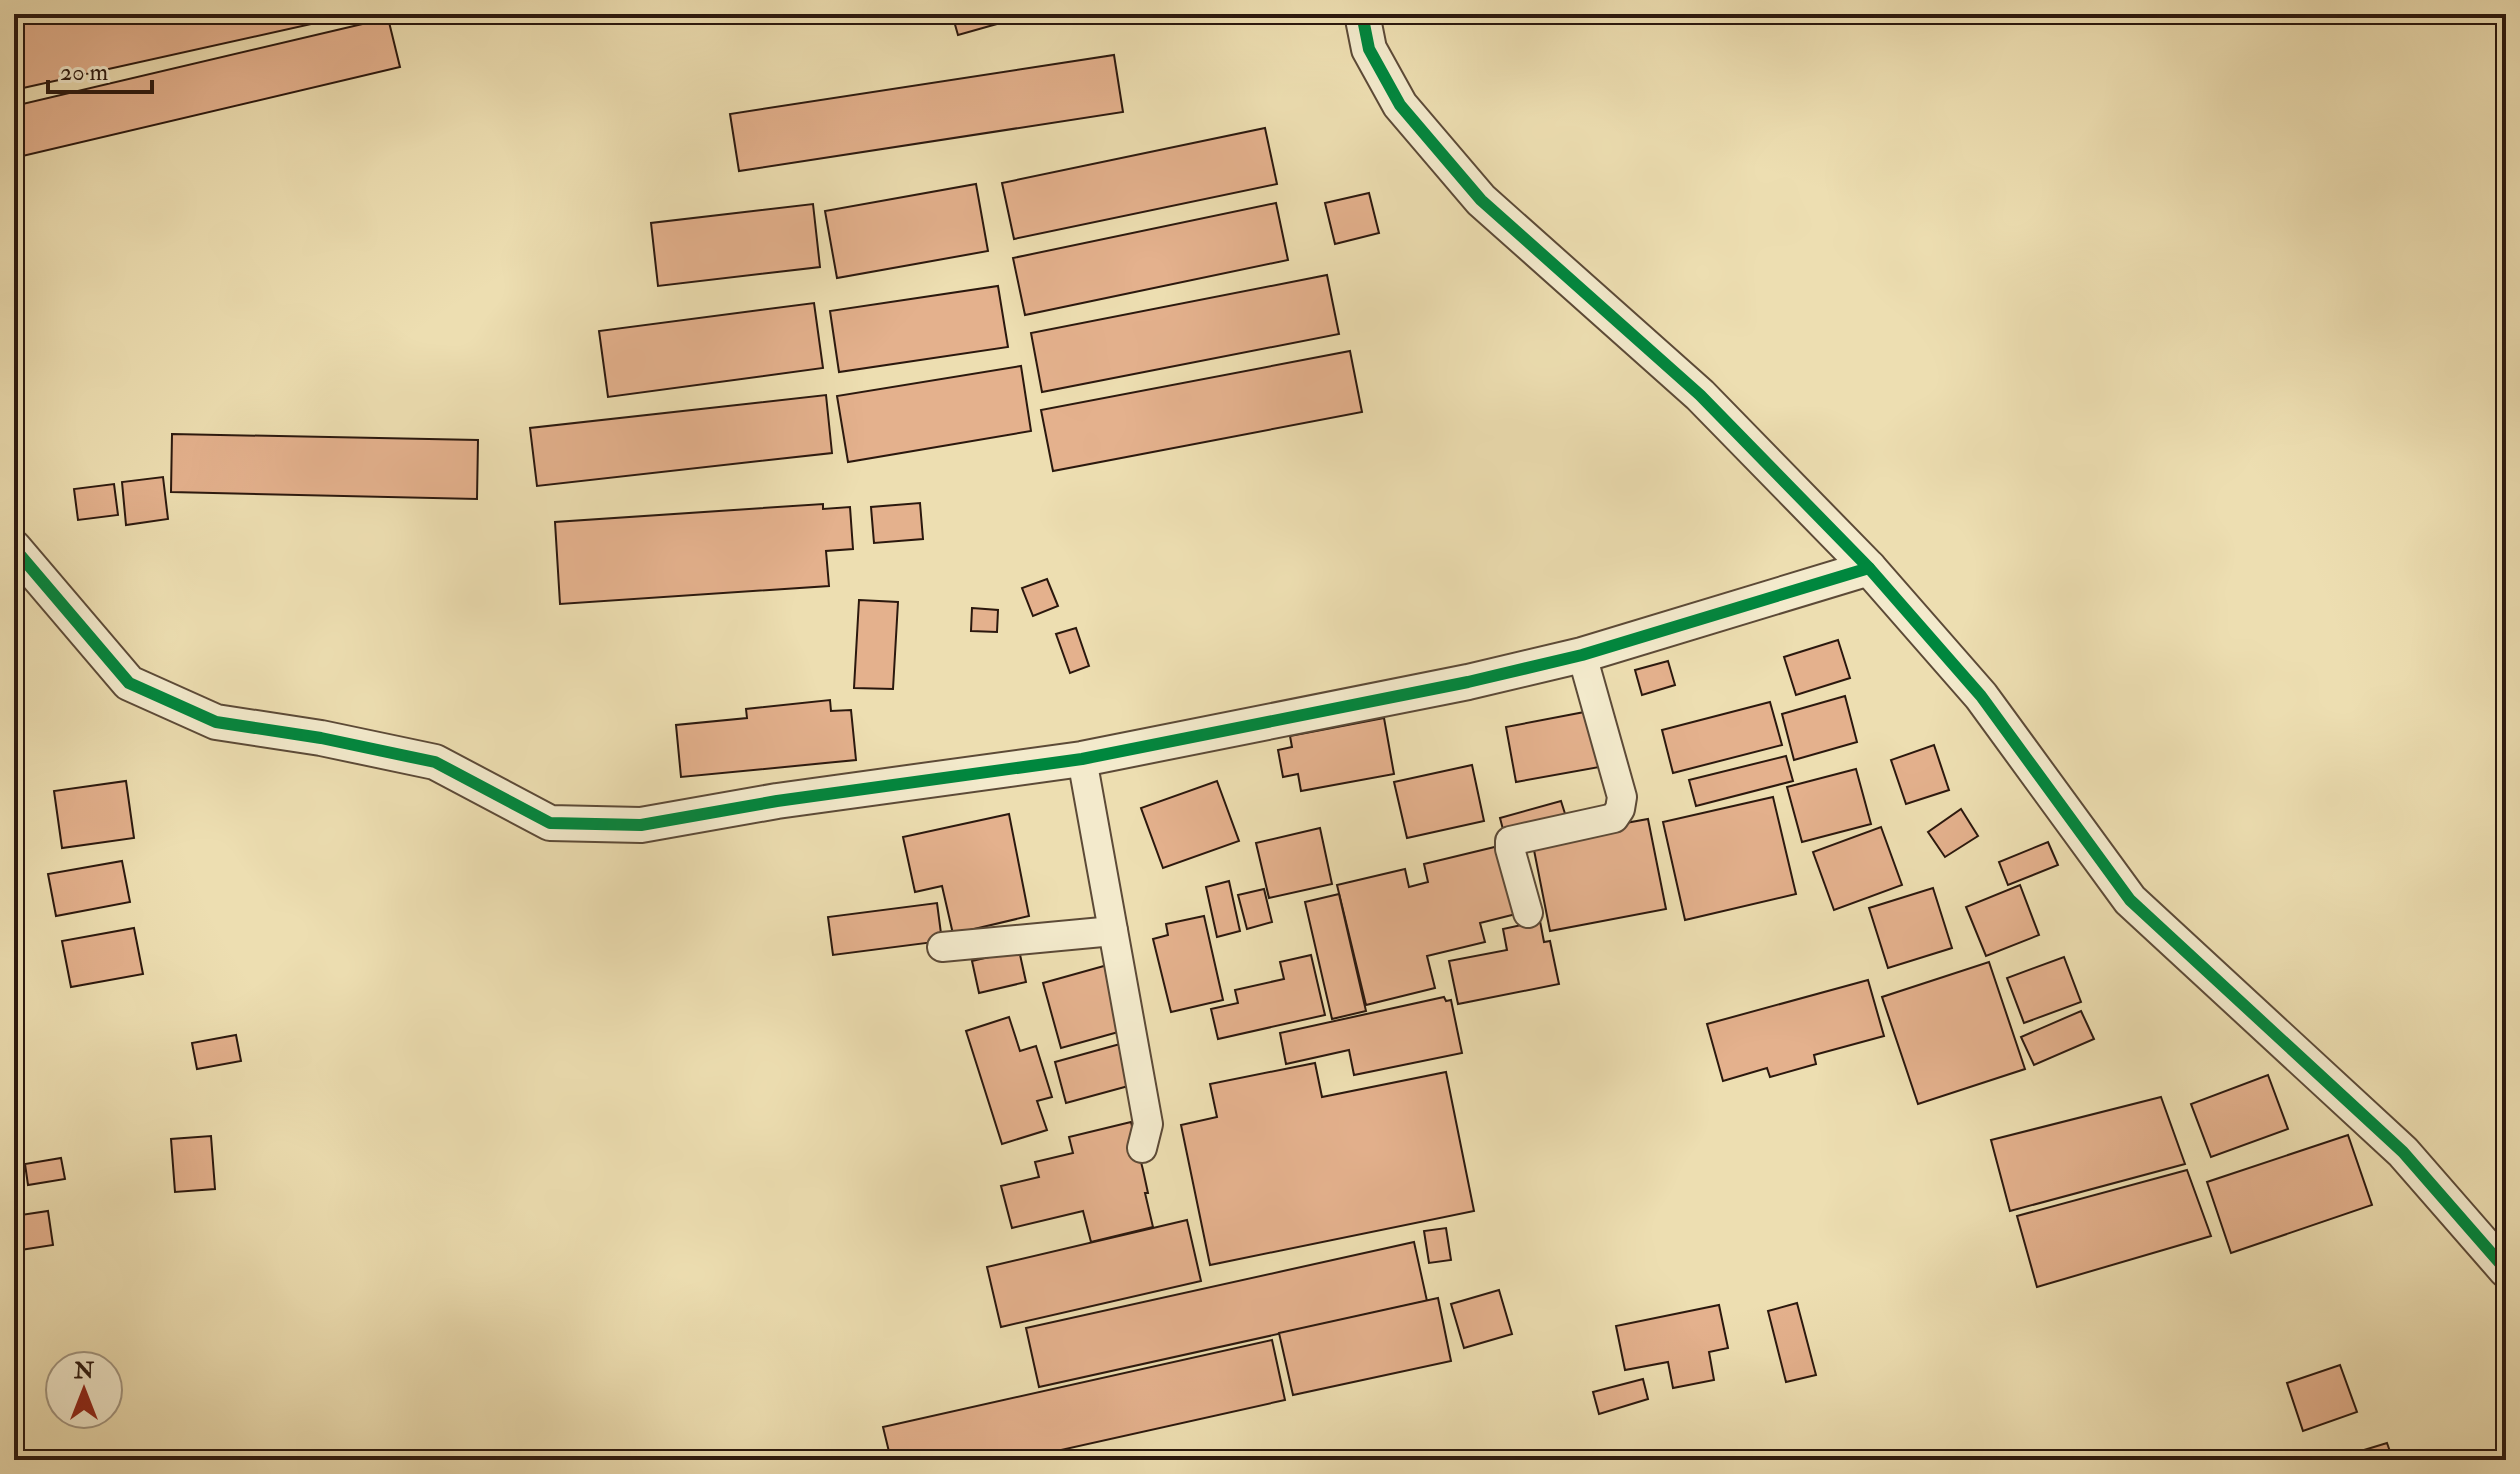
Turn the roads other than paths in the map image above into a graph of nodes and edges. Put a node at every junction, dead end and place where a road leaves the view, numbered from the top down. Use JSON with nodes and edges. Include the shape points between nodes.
{"nodes":[{"id":1,"x":1362,"y":14,"type":"edge"},
{"id":2,"x":14,"y":548,"type":"edge"},
{"id":3,"x":1869,"y":568,"type":"junction"},
{"id":4,"x":1582,"y":655,"type":"junction"},
{"id":5,"x":1082,"y":759,"type":"junction"},
{"id":6,"x":1528,"y":913,"type":"dead end"},
{"id":7,"x":1113,"y":931,"type":"junction"},
{"id":8,"x":942,"y":947,"type":"dead end"},
{"id":9,"x":1142,"y":1148,"type":"dead end"},
{"id":10,"x":2502,"y":1255,"type":"edge"}],
"edges":[{"from":1,"to":3,"type":"street","via":[[1369,49],[1400,105],[1481,200],[1700,395]]},
{"from":2,"to":5,"type":"street","via":[[129,683],[216,722],[435,762],[550,823],[641,825]]},
{"from":3,"to":4,"type":"street"},
{"from":3,"to":10,"type":"street","via":[[1981,696],[2130,900],[2403,1152]]},
{"from":4,"to":5,"type":"street","via":[[1453,686]]},
{"from":4,"to":6,"type":"street","via":[[1622,797],[1620,809],[1614,818],[1510,841]]},
{"from":5,"to":7,"type":"street"},
{"from":7,"to":8,"type":"street"},
{"from":7,"to":9,"type":"street","via":[[1148,1124]]}]}
